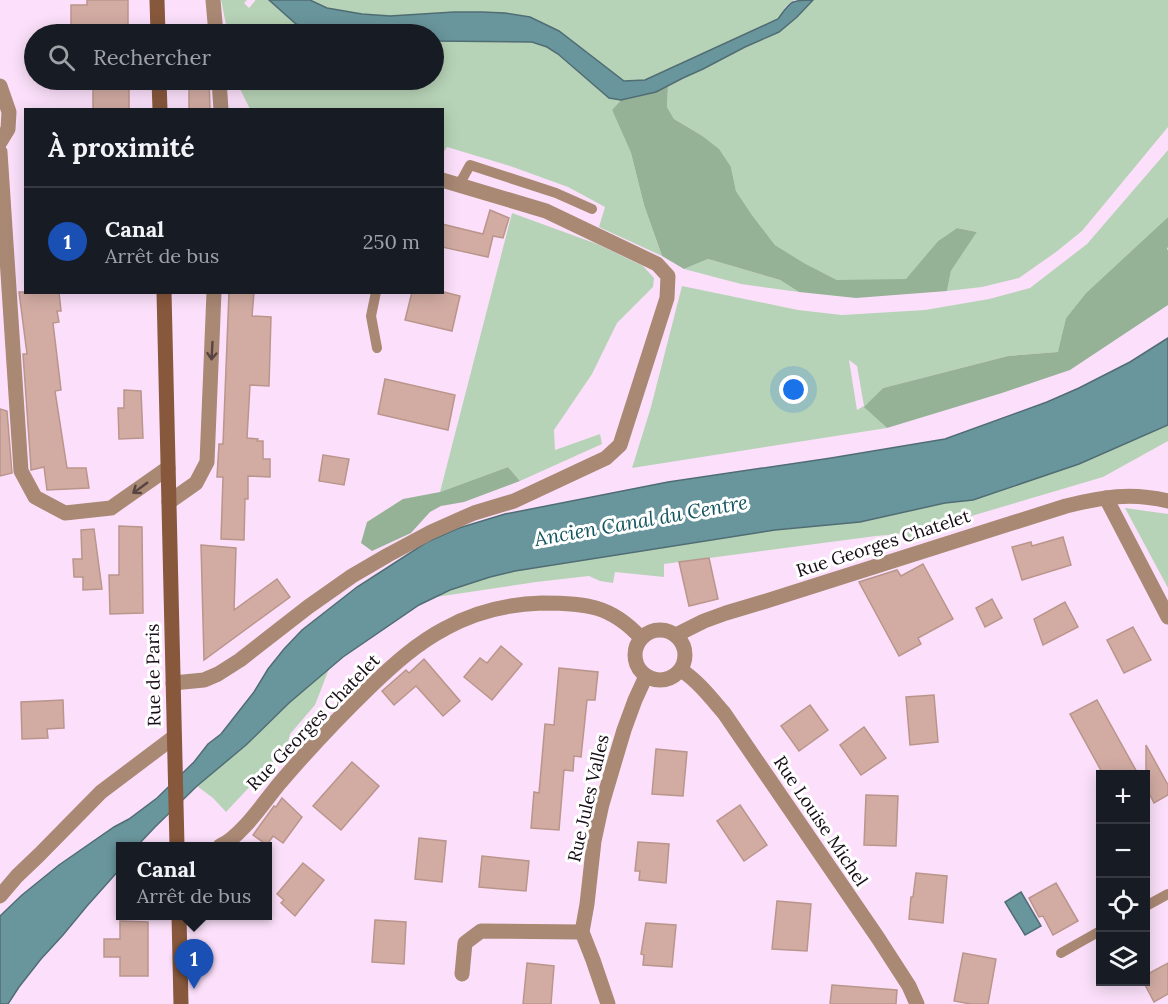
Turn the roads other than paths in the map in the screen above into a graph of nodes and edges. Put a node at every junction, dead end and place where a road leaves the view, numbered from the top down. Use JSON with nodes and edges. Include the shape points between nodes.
{"nodes":[{"id":1,"x":157,"y":0,"type":"edge"},
{"id":2,"x":213,"y":0,"type":"edge"},
{"id":3,"x":158,"y":24,"type":"edge"},
{"id":4,"x":215,"y":24,"type":"edge"},
{"id":5,"x":0,"y":86,"type":"edge"},
{"id":6,"x":159,"y":90,"type":"edge"},
{"id":7,"x":219,"y":90,"type":"edge"},
{"id":8,"x":160,"y":108,"type":"edge"},
{"id":9,"x":220,"y":108,"type":"edge"},
{"id":10,"x":0,"y":142,"type":"edge"},
{"id":11,"x":0,"y":152,"type":"edge"},
{"id":12,"x":444,"y":181,"type":"edge"},
{"id":13,"x":459,"y":185,"type":"junction"},
{"id":14,"x":592,"y":209,"type":"dead end"},
{"id":15,"x":164,"y":294,"type":"edge"},
{"id":16,"x":214,"y":294,"type":"edge"},
{"id":17,"x":376,"y":294,"type":"edge"},
{"id":18,"x":377,"y":348,"type":"dead end"},
{"id":19,"x":168,"y":468,"type":"junction"},
{"id":20,"x":1106,"y":498,"type":"junction"},
{"id":21,"x":1168,"y":501,"type":"edge"},
{"id":22,"x":169,"y":502,"type":"junction"},
{"id":23,"x":1168,"y":617,"type":"edge"},
{"id":24,"x":676,"y":635,"type":"junction"},
{"id":25,"x":641,"y":638,"type":"junction"},
{"id":26,"x":681,"y":670,"type":"junction"},
{"id":27,"x":646,"y":676,"type":"junction"},
{"id":28,"x":173,"y":683,"type":"junction"},
{"id":29,"x":174,"y":736,"type":"junction"},
{"id":30,"x":177,"y":842,"type":"edge"},
{"id":31,"x":229,"y":842,"type":"edge"},
{"id":32,"x":1168,"y":894,"type":"edge"},
{"id":33,"x":0,"y":896,"type":"edge"},
{"id":34,"x":1150,"y":904,"type":"edge"},
{"id":35,"x":179,"y":920,"type":"edge"},
{"id":36,"x":582,"y":932,"type":"junction"},
{"id":37,"x":1099,"y":932,"type":"edge"},
{"id":38,"x":1061,"y":953,"type":"dead end"},
{"id":39,"x":462,"y":974,"type":"dead end"},
{"id":40,"x":181,"y":1004,"type":"edge"},
{"id":41,"x":608,"y":1004,"type":"edge"},
{"id":42,"x":917,"y":1004,"type":"edge"}],
"edges":[{"from":1,"to":3,"type":"main road"},
{"from":2,"to":4,"type":"street"},
{"from":5,"to":10,"type":"street","via":[[9,112],[8,129]]},
{"from":6,"to":8,"type":"main road"},
{"from":7,"to":9,"type":"street"},
{"from":19,"to":11,"type":"street","one_way":true,"via":[[111,508],[65,513],[35,497],[21,471]]},
{"from":12,"to":13,"type":"street"},
{"from":13,"to":14,"type":"lane","via":[[470,165]]},
{"from":13,"to":28,"type":"street","via":[[546,211],[657,264],[668,276],[667,298],[620,446],[606,458],[514,501],[431,532],[388,555],[352,576],[218,674],[204,680]]},
{"from":15,"to":19,"type":"main road","name":"Rue de Paris"},
{"from":16,"to":22,"type":"street","one_way":true,"via":[[207,462],[196,483]]},
{"from":17,"to":18,"type":"lane","via":[[371,316]]},
{"from":19,"to":22,"type":"main road","name":"Rue de Paris"},
{"from":20,"to":21,"type":"street","name":"Rue Georges Chatelet","via":[[1130,495]]},
{"from":20,"to":23,"type":"street"},
{"from":20,"to":24,"type":"street","name":"Rue Georges Chatelet","via":[[1066,506],[726,613]]},
{"from":22,"to":28,"type":"main road","name":"Rue de Paris"},
{"from":24,"to":25,"type":"street","via":[[654,630]]},
{"from":24,"to":26,"type":"street","via":[[686,656]]},
{"from":25,"to":27,"type":"street","via":[[636,662]]},
{"from":25,"to":31,"type":"street","name":"Rue Georges Chatelet","via":[[611,613],[583,604],[511,605],[445,628],[402,657],[351,705]]},
{"from":26,"to":27,"type":"street","via":[[669,679]]},
{"from":26,"to":42,"type":"street","name":"Rue Louise Michel","via":[[724,714],[878,938]]},
{"from":27,"to":36,"type":"street","name":"Rue Jules Valles","via":[[634,700],[602,804]]},
{"from":28,"to":29,"type":"main road","name":"Rue de Paris"},
{"from":29,"to":30,"type":"main road","name":"Rue de Paris"},
{"from":29,"to":33,"type":"street","via":[[101,792]]},
{"from":32,"to":34,"type":"lane"},
{"from":35,"to":40,"type":"main road"},
{"from":36,"to":39,"type":"street","via":[[481,931],[465,943]]},
{"from":36,"to":41,"type":"street"},
{"from":37,"to":38,"type":"lane"}]}
